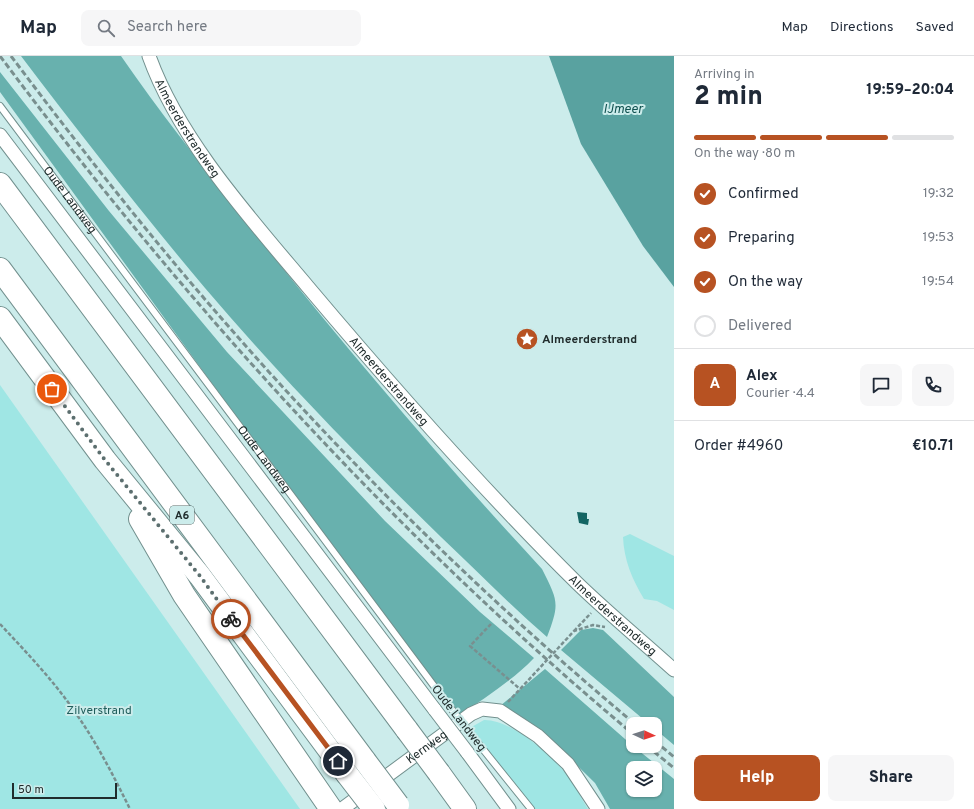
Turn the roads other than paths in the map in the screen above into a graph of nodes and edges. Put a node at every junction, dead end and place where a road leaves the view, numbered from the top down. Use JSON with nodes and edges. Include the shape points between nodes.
{"nodes":[{"id":1,"x":150,"y":56,"type":"edge"},
{"id":2,"x":0,"y":106,"type":"edge"},
{"id":3,"x":0,"y":135,"type":"edge"},
{"id":4,"x":0,"y":184,"type":"edge"},
{"id":5,"x":0,"y":269,"type":"edge"},
{"id":6,"x":0,"y":318,"type":"edge"},
{"id":7,"x":105,"y":460,"type":"junction"},
{"id":8,"x":674,"y":670,"type":"edge"},
{"id":9,"x":325,"y":801,"type":"edge"},
{"id":10,"x":399,"y":807,"type":"edge"},
{"id":11,"x":342,"y":809,"type":"edge"},
{"id":12,"x":374,"y":809,"type":"edge"},
{"id":13,"x":465,"y":809,"type":"edge"},
{"id":14,"x":510,"y":809,"type":"edge"},
{"id":15,"x":531,"y":809,"type":"edge"},
{"id":16,"x":598,"y":809,"type":"edge"}],
"edges":[{"from":1,"to":8,"type":"street","name":"Almeerderstrandweg","via":[[159,83],[209,164],[270,241],[411,408],[529,534],[600,604]]},
{"from":2,"to":15,"type":"lane","name":"Oude Landweg","bridge":true,"via":[[446,702]]},
{"from":3,"to":14,"type":"street","name":"Oude Landweg","bridge":true},
{"from":4,"to":13,"type":"highway","bridge":true},
{"from":5,"to":10,"type":"highway","number":"A6","bridge":true},
{"from":6,"to":7,"type":"highway","number":"A6"},
{"from":7,"to":9,"type":"highway","number":"A6","via":[[184,595]]},
{"from":7,"to":12,"type":"highway","number":"A6","bridge":true,"via":[[200,576]]},
{"from":11,"to":16,"type":"street","name":"Kernweg","via":[[471,714],[482,709],[500,711],[538,736],[568,764]]}]}
